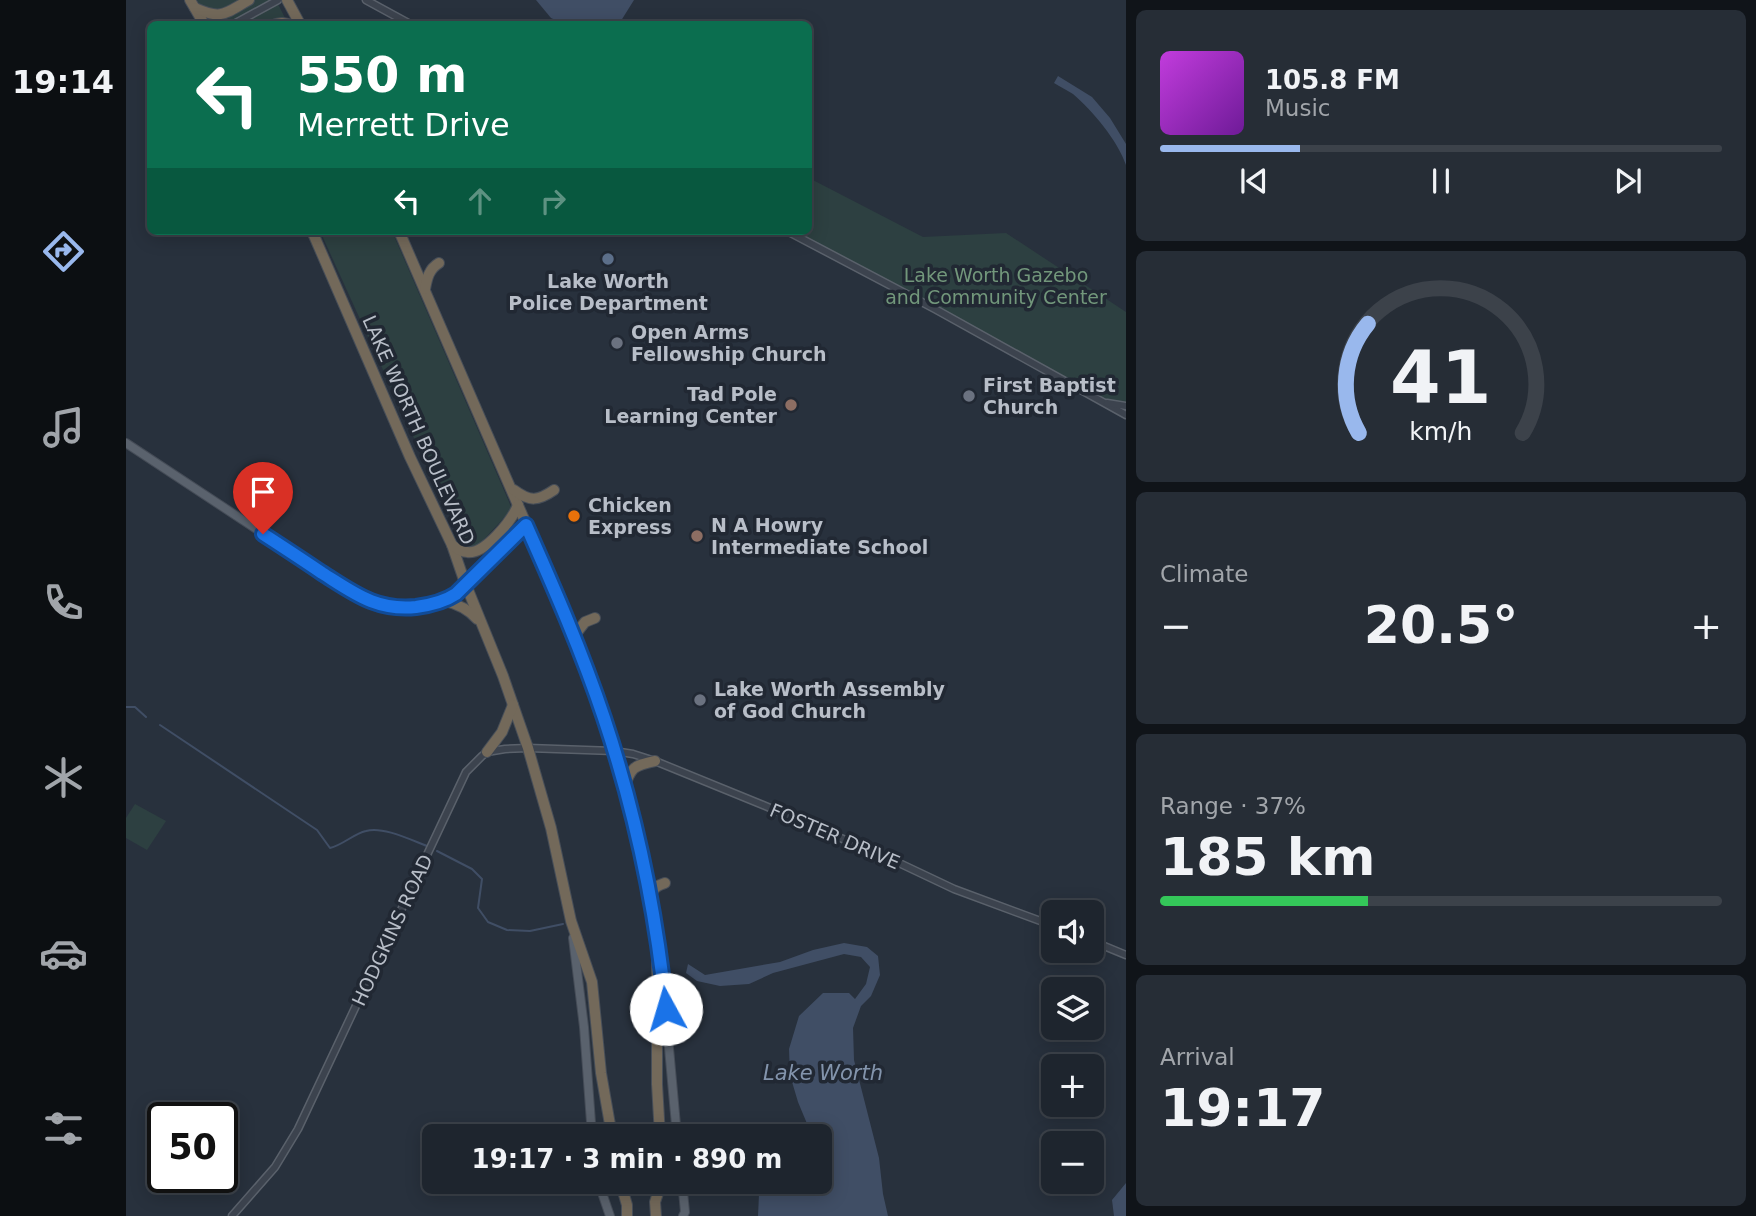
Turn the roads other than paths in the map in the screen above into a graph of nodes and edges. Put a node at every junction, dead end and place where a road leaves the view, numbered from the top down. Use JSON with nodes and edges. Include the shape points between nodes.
{"nodes":[{"id":1,"x":248,"y":0,"type":"edge"},
{"id":2,"x":278,"y":0,"type":"edge"},
{"id":3,"x":287,"y":0,"type":"edge"},
{"id":4,"x":366,"y":0,"type":"edge"},
{"id":5,"x":193,"y":4,"type":"edge"},
{"id":6,"x":202,"y":21,"type":"edge"},
{"id":7,"x":240,"y":21,"type":"edge"},
{"id":8,"x":298,"y":21,"type":"edge"},
{"id":9,"x":404,"y":21,"type":"edge"},
{"id":10,"x":314,"y":235,"type":"edge"},
{"id":11,"x":401,"y":235,"type":"edge"},
{"id":12,"x":795,"y":235,"type":"edge"},
{"id":13,"x":439,"y":262,"type":"dead end"},
{"id":14,"x":425,"y":289,"type":"junction"},
{"id":15,"x":1101,"y":402,"type":"junction"},
{"id":16,"x":1126,"y":406,"type":"edge"},
{"id":17,"x":1126,"y":415,"type":"edge"},
{"id":18,"x":126,"y":443,"type":"edge"},
{"id":19,"x":512,"y":489,"type":"junction"},
{"id":20,"x":554,"y":490,"type":"dead end"},
{"id":21,"x":518,"y":505,"type":"junction"},
{"id":22,"x":526,"y":525,"type":"junction"},
{"id":23,"x":452,"y":545,"type":"junction"},
{"id":24,"x":466,"y":585,"type":"junction"},
{"id":25,"x":445,"y":601,"type":"junction"},
{"id":26,"x":595,"y":618,"type":"dead end"},
{"id":27,"x":481,"y":623,"type":"junction"},
{"id":28,"x":573,"y":636,"type":"junction"},
{"id":29,"x":513,"y":705,"type":"junction"},
{"id":30,"x":528,"y":748,"type":"junction"},
{"id":31,"x":614,"y":751,"type":"junction"},
{"id":32,"x":487,"y":752,"type":"junction"},
{"id":33,"x":655,"y":761,"type":"junction"},
{"id":34,"x":624,"y":789,"type":"junction"},
{"id":35,"x":665,"y":883,"type":"dead end"},
{"id":36,"x":650,"y":898,"type":"junction"},
{"id":37,"x":571,"y":921,"type":"junction"},
{"id":38,"x":1041,"y":921,"type":"edge"},
{"id":39,"x":657,"y":937,"type":"junction"},
{"id":40,"x":1104,"y":946,"type":"edge"},
{"id":41,"x":1126,"y":955,"type":"edge"},
{"id":42,"x":591,"y":1124,"type":"edge"},
{"id":43,"x":610,"y":1124,"type":"edge"},
{"id":44,"x":659,"y":1124,"type":"edge"},
{"id":45,"x":676,"y":1124,"type":"edge"},
{"id":46,"x":602,"y":1194,"type":"edge"},
{"id":47,"x":658,"y":1194,"type":"edge"},
{"id":48,"x":683,"y":1194,"type":"edge"},
{"id":49,"x":684,"y":1214,"type":"edge"},
{"id":50,"x":232,"y":1216,"type":"edge"},
{"id":51,"x":610,"y":1216,"type":"edge"},
{"id":52,"x":656,"y":1216,"type":"edge"}],
"edges":[{"from":1,"to":5,"type":"highway","via":[[221,15],[211,15]]},
{"from":2,"to":7,"type":"street"},
{"from":3,"to":8,"type":"highway"},
{"from":4,"to":9,"type":"street"},
{"from":5,"to":6,"type":"highway"},
{"from":10,"to":23,"type":"highway","name":"LAKE WORTH BOULEVARD"},
{"from":11,"to":14,"type":"highway"},
{"from":12,"to":15,"type":"street"},
{"from":13,"to":14,"type":"highway"},
{"from":14,"to":19,"type":"highway"},
{"from":15,"to":16,"type":"street"},
{"from":15,"to":17,"type":"street"},
{"from":18,"to":25,"type":"main road","via":[[358,596],[401,609]]},
{"from":19,"to":20,"type":"highway","via":[[537,499]]},
{"from":19,"to":21,"type":"highway"},
{"from":21,"to":22,"type":"highway"},
{"from":21,"to":23,"type":"highway","via":[[509,522],[475,552]]},
{"from":22,"to":24,"type":"main road"},
{"from":22,"to":28,"type":"highway"},
{"from":23,"to":24,"type":"highway","name":"LAKE WORTH BOULEVARD"},
{"from":24,"to":25,"type":"main road"},
{"from":24,"to":27,"type":"highway","name":"LAKE WORTH BOULEVARD"},
{"from":25,"to":27,"type":"highway","via":[[471,612]]},
{"from":26,"to":28,"type":"highway"},
{"from":27,"to":29,"type":"highway","name":"LAKE WORTH BOULEVARD"},
{"from":28,"to":31,"type":"highway"},
{"from":29,"to":30,"type":"highway","name":"LAKE WORTH BOULEVARD"},
{"from":29,"to":32,"type":"highway"},
{"from":30,"to":31,"type":"street"},
{"from":30,"to":32,"type":"street"},
{"from":30,"to":37,"type":"highway","name":"LAKE WORTH BOULEVARD"},
{"from":31,"to":33,"type":"street","name":"FOSTER DRIVE"},
{"from":31,"to":34,"type":"highway"},
{"from":32,"to":50,"type":"street","name":"HODGKINS ROAD","via":[[466,772],[298,1129],[275,1167]]},
{"from":33,"to":34,"type":"highway","via":[[634,767]]},
{"from":33,"to":38,"type":"street","name":"FOSTER DRIVE","via":[[954,889]]},
{"from":34,"to":36,"type":"highway"},
{"from":35,"to":36,"type":"highway","via":[[652,890]]},
{"from":36,"to":39,"type":"highway"},
{"from":37,"to":42,"type":"main road","name":"LAKE WORTH BOULEVARD"},
{"from":37,"to":43,"type":"highway","via":[[592,982]]},
{"from":39,"to":44,"type":"highway"},
{"from":39,"to":45,"type":"main road"},
{"from":40,"to":41,"type":"street"},
{"from":46,"to":51,"type":"main road"},
{"from":47,"to":52,"type":"highway"},
{"from":48,"to":49,"type":"main road"}]}
